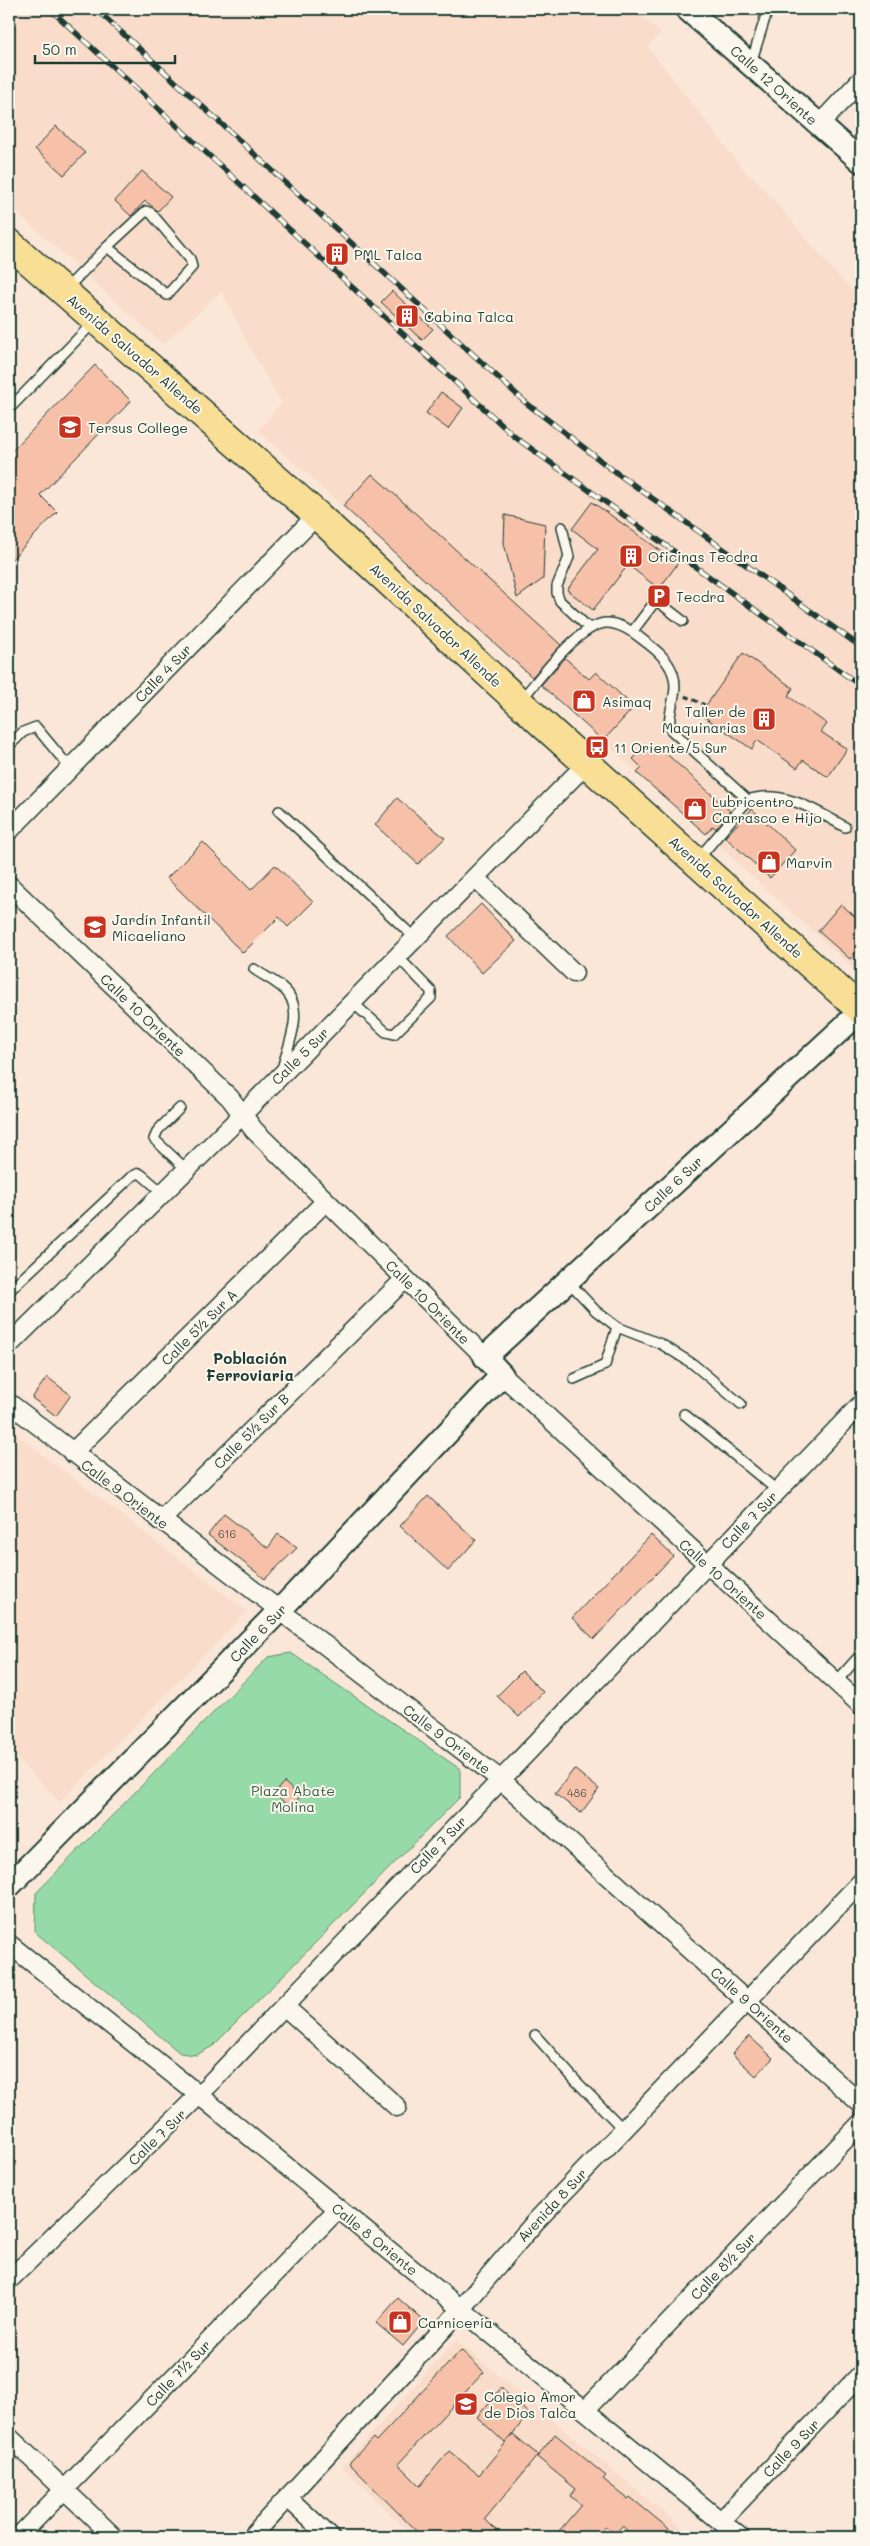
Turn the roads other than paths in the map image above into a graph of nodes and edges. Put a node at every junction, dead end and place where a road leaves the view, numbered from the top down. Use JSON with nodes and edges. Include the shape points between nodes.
{"nodes":[{"id":1,"x":687,"y":9,"type":"edge"},
{"id":2,"x":768,"y":9,"type":"edge"},
{"id":3,"x":751,"y":64,"type":"junction"},
{"id":4,"x":861,"y":80,"type":"edge"},
{"id":5,"x":820,"y":125,"type":"junction"},
{"id":6,"x":861,"y":161,"type":"edge"},
{"id":7,"x":9,"y":243,"type":"edge"},
{"id":8,"x":107,"y":247,"type":"junction"},
{"id":9,"x":64,"y":291,"type":"junction"},
{"id":10,"x":96,"y":320,"type":"junction"},
{"id":11,"x":9,"y":409,"type":"edge"},
{"id":12,"x":317,"y":515,"type":"junction"},
{"id":13,"x":562,"y":527,"type":"dead end"},
{"id":14,"x":683,"y":621,"type":"dead end"},
{"id":15,"x":590,"y":629,"type":"junction"},
{"id":16,"x":632,"y":632,"type":"junction"},
{"id":17,"x":519,"y":702,"type":"junction"},
{"id":18,"x":9,"y":746,"type":"edge"},
{"id":19,"x":587,"y":764,"type":"junction"},
{"id":20,"x":70,"y":768,"type":"junction"},
{"id":21,"x":748,"y":800,"type":"junction"},
{"id":22,"x":279,"y":811,"type":"dead end"},
{"id":23,"x":845,"y":827,"type":"dead end"},
{"id":24,"x":9,"y":830,"type":"edge"},
{"id":25,"x":696,"y":862,"type":"junction"},
{"id":26,"x":475,"y":878,"type":"junction"},
{"id":27,"x":9,"y":885,"type":"edge"},
{"id":28,"x":416,"y":939,"type":"junction"},
{"id":29,"x":398,"y":957,"type":"junction"},
{"id":30,"x":254,"y":969,"type":"dead end"},
{"id":31,"x":574,"y":973,"type":"dead end"},
{"id":32,"x":353,"y":1003,"type":"junction"},
{"id":33,"x":861,"y":1010,"type":"edge"},
{"id":34,"x":280,"y":1076,"type":"junction"},
{"id":35,"x":180,"y":1108,"type":"dead end"},
{"id":36,"x":242,"y":1115,"type":"junction"},
{"id":37,"x":187,"y":1170,"type":"junction"},
{"id":38,"x":163,"y":1193,"type":"junction"},
{"id":39,"x":326,"y":1201,"type":"junction"},
{"id":40,"x":405,"y":1279,"type":"junction"},
{"id":41,"x":568,"y":1281,"type":"junction"},
{"id":42,"x":9,"y":1292,"type":"edge"},
{"id":43,"x":617,"y":1327,"type":"junction"},
{"id":44,"x":9,"y":1345,"type":"edge"},
{"id":45,"x":485,"y":1357,"type":"junction"},
{"id":46,"x":502,"y":1375,"type":"junction"},
{"id":47,"x":574,"y":1379,"type":"dead end"},
{"id":48,"x":9,"y":1403,"type":"edge"},
{"id":49,"x":741,"y":1404,"type":"dead end"},
{"id":50,"x":861,"y":1404,"type":"edge"},
{"id":51,"x":684,"y":1414,"type":"dead end"},
{"id":52,"x":72,"y":1454,"type":"junction"},
{"id":53,"x":778,"y":1491,"type":"junction"},
{"id":54,"x":160,"y":1521,"type":"junction"},
{"id":55,"x":706,"y":1564,"type":"junction"},
{"id":56,"x":279,"y":1611,"type":"junction"},
{"id":57,"x":861,"y":1654,"type":"edge"},
{"id":58,"x":836,"y":1682,"type":"junction"},
{"id":59,"x":861,"y":1705,"type":"edge"},
{"id":60,"x":501,"y":1780,"type":"junction"},
{"id":61,"x":861,"y":1882,"type":"edge"},
{"id":62,"x":9,"y":1886,"type":"edge"},
{"id":63,"x":9,"y":1944,"type":"edge"},
{"id":64,"x":748,"y":2002,"type":"junction"},
{"id":65,"x":284,"y":2006,"type":"junction"},
{"id":66,"x":535,"y":2036,"type":"dead end"},
{"id":67,"x":200,"y":2095,"type":"junction"},
{"id":68,"x":861,"y":2104,"type":"edge"},
{"id":69,"x":397,"y":2107,"type":"dead end"},
{"id":70,"x":861,"y":2123,"type":"edge"},
{"id":71,"x":624,"y":2130,"type":"junction"},
{"id":72,"x":338,"y":2209,"type":"junction"},
{"id":73,"x":9,"y":2280,"type":"edge"},
{"id":74,"x":460,"y":2308,"type":"junction"},
{"id":75,"x":861,"y":2374,"type":"edge"},
{"id":76,"x":586,"y":2409,"type":"junction"},
{"id":77,"x":9,"y":2437,"type":"edge"},
{"id":78,"x":65,"y":2490,"type":"junction"},
{"id":79,"x":288,"y":2498,"type":"junction"},
{"id":80,"x":721,"y":2521,"type":"junction"},
{"id":81,"x":18,"y":2537,"type":"edge"},
{"id":82,"x":114,"y":2537,"type":"edge"},
{"id":83,"x":251,"y":2537,"type":"edge"},
{"id":84,"x":330,"y":2537,"type":"edge"},
{"id":85,"x":740,"y":2537,"type":"edge"}],
"edges":[{"from":1,"to":3,"type":"street","name":"Calle 12 Oriente"},
{"from":2,"to":3,"type":"lane"},
{"from":3,"to":5,"type":"street","name":"Calle 12 Oriente"},
{"from":4,"to":5,"type":"street"},
{"from":5,"to":6,"type":"street","name":"Calle 12 Oriente"},
{"from":7,"to":9,"type":"main road","name":"Avenida Salvador Allende"},
{"from":8,"to":8,"type":"lane","via":[[146,211],[152,213],[190,259],[192,267],[166,295]]},
{"from":8,"to":9,"type":"lane"},
{"from":9,"to":10,"type":"main road","name":"Avenida Salvador Allende"},
{"from":10,"to":11,"type":"lane"},
{"from":10,"to":12,"type":"main road","name":"Avenida Salvador Allende"},
{"from":12,"to":17,"type":"main road","name":"Avenida Salvador Allende"},
{"from":12,"to":20,"type":"street","name":"Calle 4 Sur"},
{"from":13,"to":15,"type":"lane","via":[[569,557],[557,593],[560,601]]},
{"from":14,"to":16,"type":"lane","via":[[660,603],[654,603]]},
{"from":15,"to":16,"type":"lane","via":[[608,622]]},
{"from":15,"to":17,"type":"lane","via":[[567,648]]},
{"from":16,"to":21,"type":"lane","via":[[666,660],[676,683],[668,723],[671,730]]},
{"from":17,"to":19,"type":"main road","name":"Avenida Salvador Allende"},
{"from":18,"to":20,"type":"lane","via":[[23,732],[36,728]]},
{"from":19,"to":25,"type":"main road","name":"Avenida Salvador Allende"},
{"from":19,"to":26,"type":"street","name":"Calle 5 Sur"},
{"from":20,"to":24,"type":"street","name":"Calle 4 Sur"},
{"from":21,"to":23,"type":"lane","via":[[770,796],[814,809]]},
{"from":21,"to":25,"type":"lane"},
{"from":22,"to":28,"type":"lane"},
{"from":25,"to":33,"type":"main road","name":"Avenida Salvador Allende"},
{"from":26,"to":28,"type":"street","name":"Calle 5 Sur"},
{"from":26,"to":31,"type":"street"},
{"from":27,"to":36,"type":"street","name":"Calle 10 Oriente","via":[[230,1098]]},
{"from":28,"to":29,"type":"street","name":"Calle 5 Sur"},
{"from":29,"to":32,"type":"street","name":"Calle 5 Sur"},
{"from":29,"to":32,"type":"lane","via":[[431,991],[431,998],[394,1034],[386,1032]]},
{"from":30,"to":34,"type":"lane","via":[[284,990],[291,1000],[294,1023]]},
{"from":32,"to":34,"type":"street","name":"Calle 5 Sur"},
{"from":33,"to":41,"type":"street","name":"Calle 6 Sur"},
{"from":34,"to":36,"type":"street","name":"Calle 5 Sur"},
{"from":35,"to":37,"type":"lane","via":[[158,1130],[154,1139]]},
{"from":36,"to":37,"type":"street","name":"Calle 5 Sur"},
{"from":36,"to":39,"type":"street","name":"Calle 10 Oriente"},
{"from":37,"to":38,"type":"street","name":"Calle 5 Sur"},
{"from":38,"to":42,"type":"lane","via":[[142,1175],[131,1176]]},
{"from":38,"to":44,"type":"street","name":"Calle 5 Sur"},
{"from":39,"to":40,"type":"street","name":"Calle 10 Oriente"},
{"from":39,"to":52,"type":"street","name":"Calle 5½ Sur A"},
{"from":40,"to":45,"type":"street","name":"Calle 10 Oriente"},
{"from":40,"to":54,"type":"street","name":"Calle 5½ Sur B"},
{"from":41,"to":43,"type":"lane","via":[[596,1311]]},
{"from":41,"to":45,"type":"street","name":"Calle 6 Sur"},
{"from":43,"to":47,"type":"lane","via":[[605,1366]]},
{"from":43,"to":49,"type":"lane","via":[[660,1344],[693,1364]]},
{"from":45,"to":46,"type":"street","name":"Calle 10 Oriente"},
{"from":46,"to":55,"type":"street","name":"Calle 10 Oriente"},
{"from":46,"to":56,"type":"street","name":"Calle 6 Sur"},
{"from":48,"to":52,"type":"street","name":"Calle 9 Oriente"},
{"from":50,"to":53,"type":"street","name":"Calle 7 Sur"},
{"from":51,"to":53,"type":"lane"},
{"from":52,"to":54,"type":"street","name":"Calle 9 Oriente"},
{"from":53,"to":55,"type":"street","name":"Calle 7 Sur"},
{"from":54,"to":56,"type":"street","name":"Calle 9 Oriente"},
{"from":55,"to":58,"type":"street","name":"Calle 10 Oriente"},
{"from":55,"to":60,"type":"street","name":"Calle 7 Sur"},
{"from":56,"to":60,"type":"street","name":"Calle 9 Oriente"},
{"from":56,"to":62,"type":"street","name":"Calle 6 Sur"},
{"from":57,"to":58,"type":"lane"},
{"from":58,"to":59,"type":"street","name":"Calle 10 Oriente"},
{"from":60,"to":64,"type":"street","name":"Calle 9 Oriente"},
{"from":60,"to":65,"type":"street","name":"Calle 7 Sur"},
{"from":61,"to":64,"type":"street","name":"Avenida 8 Sur"},
{"from":63,"to":67,"type":"street","name":"Calle 8 Oriente"},
{"from":64,"to":68,"type":"street","name":"Calle 9 Oriente"},
{"from":64,"to":71,"type":"street","name":"Avenida 8 Sur"},
{"from":65,"to":67,"type":"street","name":"Calle 7 Sur"},
{"from":65,"to":69,"type":"street"},
{"from":66,"to":71,"type":"lane"},
{"from":67,"to":72,"type":"street","name":"Calle 8 Oriente"},
{"from":67,"to":73,"type":"street","name":"Calle 7 Sur"},
{"from":70,"to":76,"type":"street","name":"Calle 8½ Sur"},
{"from":71,"to":74,"type":"street","name":"Avenida 8 Sur","via":[[536,2221]]},
{"from":72,"to":74,"type":"street","name":"Calle 8 Oriente"},
{"from":72,"to":78,"type":"street","name":"Calle 7½ Sur"},
{"from":74,"to":76,"type":"street","name":"Calle 8 Oriente"},
{"from":74,"to":79,"type":"street","name":"Avenida 8 Sur"},
{"from":75,"to":80,"type":"street","name":"Calle 9 Sur"},
{"from":76,"to":80,"type":"street","name":"Calle 8 Oriente"},
{"from":77,"to":78,"type":"street"},
{"from":78,"to":81,"type":"street","name":"Calle 7½ Sur"},
{"from":78,"to":82,"type":"street"},
{"from":79,"to":83,"type":"street","name":"Avenida 8 Sur"},
{"from":79,"to":84,"type":"street"},
{"from":80,"to":85,"type":"street","name":"Calle 8 Oriente"}]}
